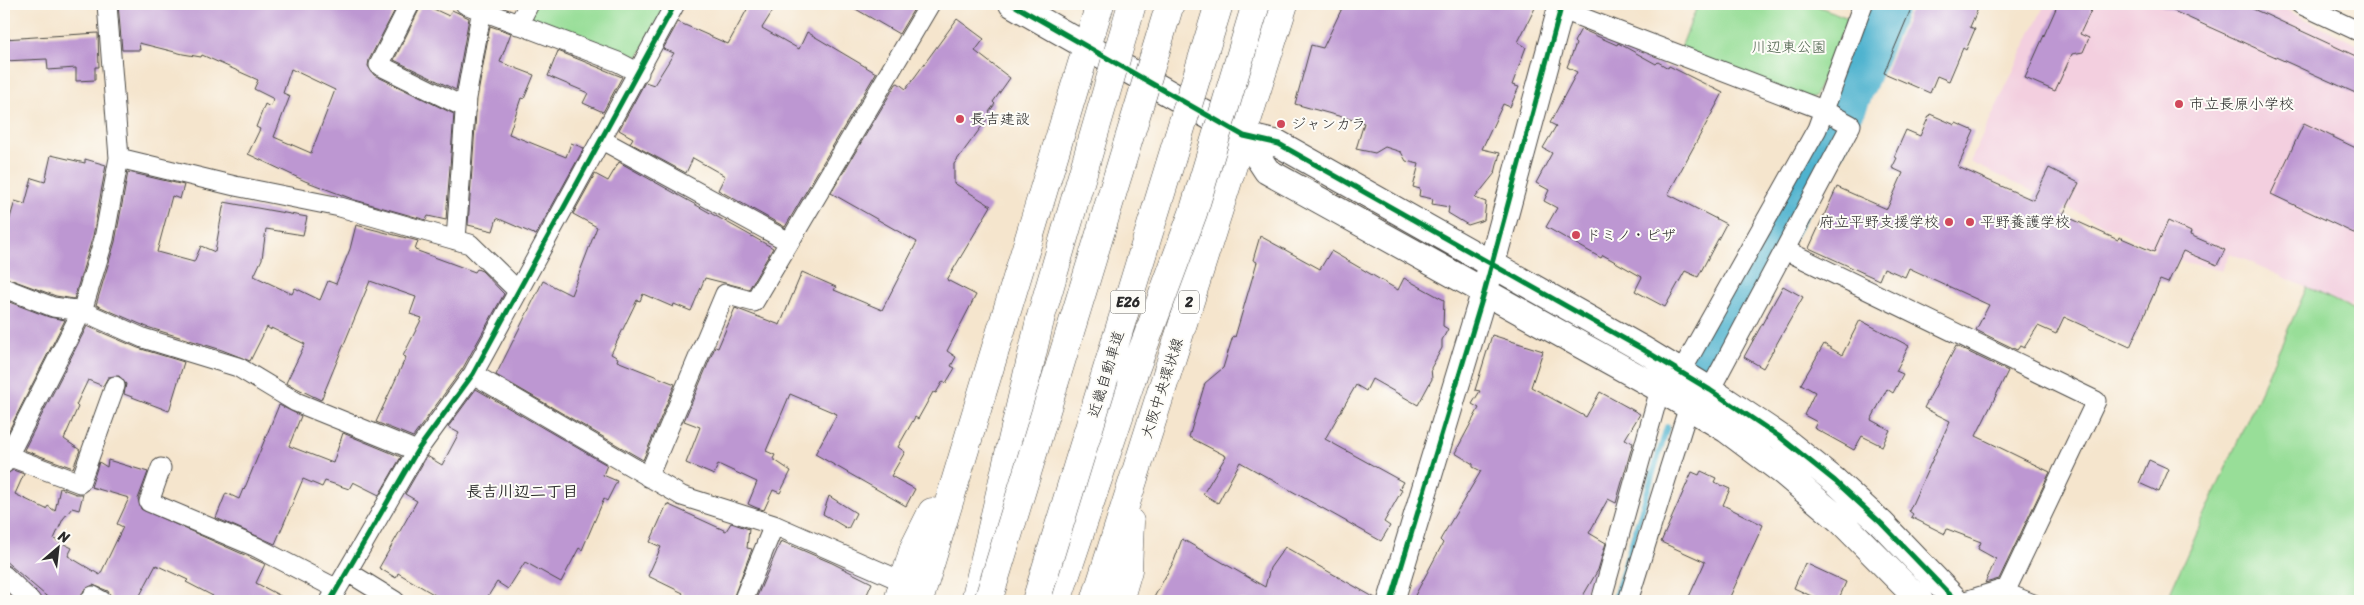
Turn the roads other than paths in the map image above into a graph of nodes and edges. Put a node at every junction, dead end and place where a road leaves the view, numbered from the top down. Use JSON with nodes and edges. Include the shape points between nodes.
{"nodes":[{"id":1,"x":108,"y":4,"type":"edge"},
{"id":2,"x":410,"y":4,"type":"edge"},
{"id":3,"x":529,"y":4,"type":"edge"},
{"id":4,"x":674,"y":4,"type":"edge"},
{"id":5,"x":930,"y":4,"type":"edge"},
{"id":6,"x":1012,"y":4,"type":"edge"},
{"id":7,"x":1100,"y":4,"type":"edge"},
{"id":8,"x":1132,"y":4,"type":"edge"},
{"id":9,"x":1170,"y":4,"type":"edge"},
{"id":10,"x":1219,"y":4,"type":"edge"},
{"id":11,"x":1256,"y":4,"type":"edge"},
{"id":12,"x":1284,"y":4,"type":"edge"},
{"id":13,"x":1863,"y":4,"type":"edge"},
{"id":14,"x":2300,"y":4,"type":"edge"},
{"id":15,"x":473,"y":6,"type":"edge"},
{"id":16,"x":1561,"y":6,"type":"edge"},
{"id":17,"x":518,"y":25,"type":"junction"},
{"id":18,"x":2360,"y":32,"type":"edge"},
{"id":19,"x":1087,"y":46,"type":"junction"},
{"id":20,"x":639,"y":73,"type":"junction"},
{"id":21,"x":466,"y":108,"type":"junction"},
{"id":22,"x":1823,"y":110,"type":"junction"},
{"id":23,"x":1244,"y":136,"type":"junction"},
{"id":24,"x":602,"y":140,"type":"junction"},
{"id":25,"x":120,"y":158,"type":"junction"},
{"id":26,"x":456,"y":240,"type":"junction"},
{"id":27,"x":789,"y":242,"type":"junction"},
{"id":28,"x":1785,"y":250,"type":"junction"},
{"id":29,"x":1492,"y":264,"type":"junction"},
{"id":30,"x":4,"y":288,"type":"edge"},
{"id":31,"x":518,"y":292,"type":"junction"},
{"id":32,"x":1484,"y":293,"type":"junction"},
{"id":33,"x":82,"y":311,"type":"junction"},
{"id":34,"x":1681,"y":372,"type":"junction"},
{"id":35,"x":473,"y":374,"type":"junction"},
{"id":36,"x":115,"y":386,"type":"dead end"},
{"id":37,"x":1660,"y":389,"type":"junction"},
{"id":38,"x":1710,"y":390,"type":"junction"},
{"id":39,"x":1689,"y":406,"type":"junction"},
{"id":40,"x":418,"y":451,"type":"junction"},
{"id":41,"x":6,"y":460,"type":"edge"},
{"id":42,"x":160,"y":468,"type":"dead end"},
{"id":43,"x":648,"y":478,"type":"junction"},
{"id":44,"x":1131,"y":488,"type":"junction"},
{"id":45,"x":774,"y":525,"type":"junction"},
{"id":46,"x":348,"y":572,"type":"junction"},
{"id":47,"x":4,"y":575,"type":"edge"},
{"id":48,"x":2007,"y":588,"type":"junction"},
{"id":49,"x":333,"y":595,"type":"edge"},
{"id":50,"x":907,"y":595,"type":"edge"},
{"id":51,"x":31,"y":601,"type":"edge"},
{"id":52,"x":90,"y":601,"type":"edge"},
{"id":53,"x":102,"y":601,"type":"edge"},
{"id":54,"x":395,"y":601,"type":"edge"},
{"id":55,"x":743,"y":601,"type":"edge"},
{"id":56,"x":975,"y":601,"type":"edge"},
{"id":57,"x":988,"y":601,"type":"edge"},
{"id":58,"x":1036,"y":601,"type":"edge"},
{"id":59,"x":1057,"y":601,"type":"edge"},
{"id":60,"x":1095,"y":601,"type":"edge"},
{"id":61,"x":1119,"y":601,"type":"edge"},
{"id":62,"x":1391,"y":601,"type":"edge"},
{"id":63,"x":1601,"y":601,"type":"edge"},
{"id":64,"x":1628,"y":601,"type":"edge"},
{"id":65,"x":1920,"y":601,"type":"edge"},
{"id":66,"x":1956,"y":601,"type":"edge"},
{"id":67,"x":1965,"y":601,"type":"edge"},
{"id":68,"x":2039,"y":601,"type":"edge"}],
"edges":[{"from":1,"to":25,"type":"street"},
{"from":2,"to":21,"type":"street","via":[[379,65]]},
{"from":3,"to":17,"type":"street"},
{"from":4,"to":20,"type":"street"},
{"from":5,"to":27,"type":"street"},
{"from":6,"to":19,"type":"street"},
{"from":7,"to":19,"type":"main road"},
{"from":8,"to":56,"type":"main road","bridge":true,"via":[[1040,320]]},
{"from":9,"to":57,"type":"main road","bridge":true},
{"from":10,"to":58,"type":"main road","name":"近畿自動車道","number":"E26","bridge":true},
{"from":11,"to":59,"type":"main road","bridge":true,"via":[[1193,213],[1132,378]]},
{"from":12,"to":23,"type":"main road","name":"大阪中央環状線","number":"2"},
{"from":13,"to":22,"type":"street"},
{"from":14,"to":18,"type":"street"},
{"from":15,"to":17,"type":"street"},
{"from":15,"to":21,"type":"street"},
{"from":16,"to":22,"type":"street"},
{"from":16,"to":29,"type":"street"},
{"from":17,"to":20,"type":"street"},
{"from":19,"to":23,"type":"street"},
{"from":19,"to":50,"type":"main road","via":[[968,440]]},
{"from":20,"to":24,"type":"street"},
{"from":21,"to":26,"type":"street"},
{"from":22,"to":28,"type":"street","via":[[1851,125]]},
{"from":22,"to":34,"type":"street","via":[[1817,129]]},
{"from":23,"to":29,"type":"street","via":[[1279,144]]},
{"from":23,"to":32,"type":"street","via":[[1267,171]]},
{"from":23,"to":44,"type":"main road","name":"大阪中央環状線","number":"2"},
{"from":24,"to":27,"type":"street"},
{"from":24,"to":31,"type":"street"},
{"from":25,"to":26,"type":"street","via":[[340,207]]},
{"from":25,"to":33,"type":"street","via":[[104,239]]},
{"from":26,"to":31,"type":"street","via":[[470,244]]},
{"from":27,"to":43,"type":"street","via":[[754,302],[725,294]]},
{"from":28,"to":38,"type":"street"},
{"from":28,"to":48,"type":"street","via":[[2096,401]]},
{"from":29,"to":32,"type":"street"},
{"from":29,"to":34,"type":"street"},
{"from":30,"to":33,"type":"street","via":[[53,307]]},
{"from":31,"to":35,"type":"street"},
{"from":32,"to":37,"type":"street"},
{"from":32,"to":62,"type":"street"},
{"from":33,"to":40,"type":"street","via":[[143,338],[238,367],[296,402]]},
{"from":33,"to":41,"type":"street"},
{"from":34,"to":38,"type":"street"},
{"from":35,"to":40,"type":"street"},
{"from":35,"to":43,"type":"street"},
{"from":36,"to":41,"type":"street","via":[[80,483]]},
{"from":37,"to":39,"type":"street"},
{"from":37,"to":63,"type":"street"},
{"from":38,"to":66,"type":"street","via":[[1835,481],[1882,523]]},
{"from":39,"to":64,"type":"street"},
{"from":39,"to":65,"type":"street","via":[[1775,466],[1841,521]]},
{"from":40,"to":46,"type":"street"},
{"from":42,"to":49,"type":"street","via":[[149,502],[256,547]]},
{"from":43,"to":45,"type":"street","via":[[682,496]]},
{"from":44,"to":60,"type":"main road","name":"大阪中央環状線","number":"2"},
{"from":44,"to":61,"type":"main road","via":[[1128,570]]},
{"from":45,"to":50,"type":"street"},
{"from":45,"to":55,"type":"street"},
{"from":46,"to":49,"type":"street"},
{"from":46,"to":54,"type":"street"},
{"from":47,"to":51,"type":"street"},
{"from":48,"to":67,"type":"street"},
{"from":48,"to":68,"type":"lane"},
{"from":52,"to":53,"type":"street","via":[[93,596]]}]}
